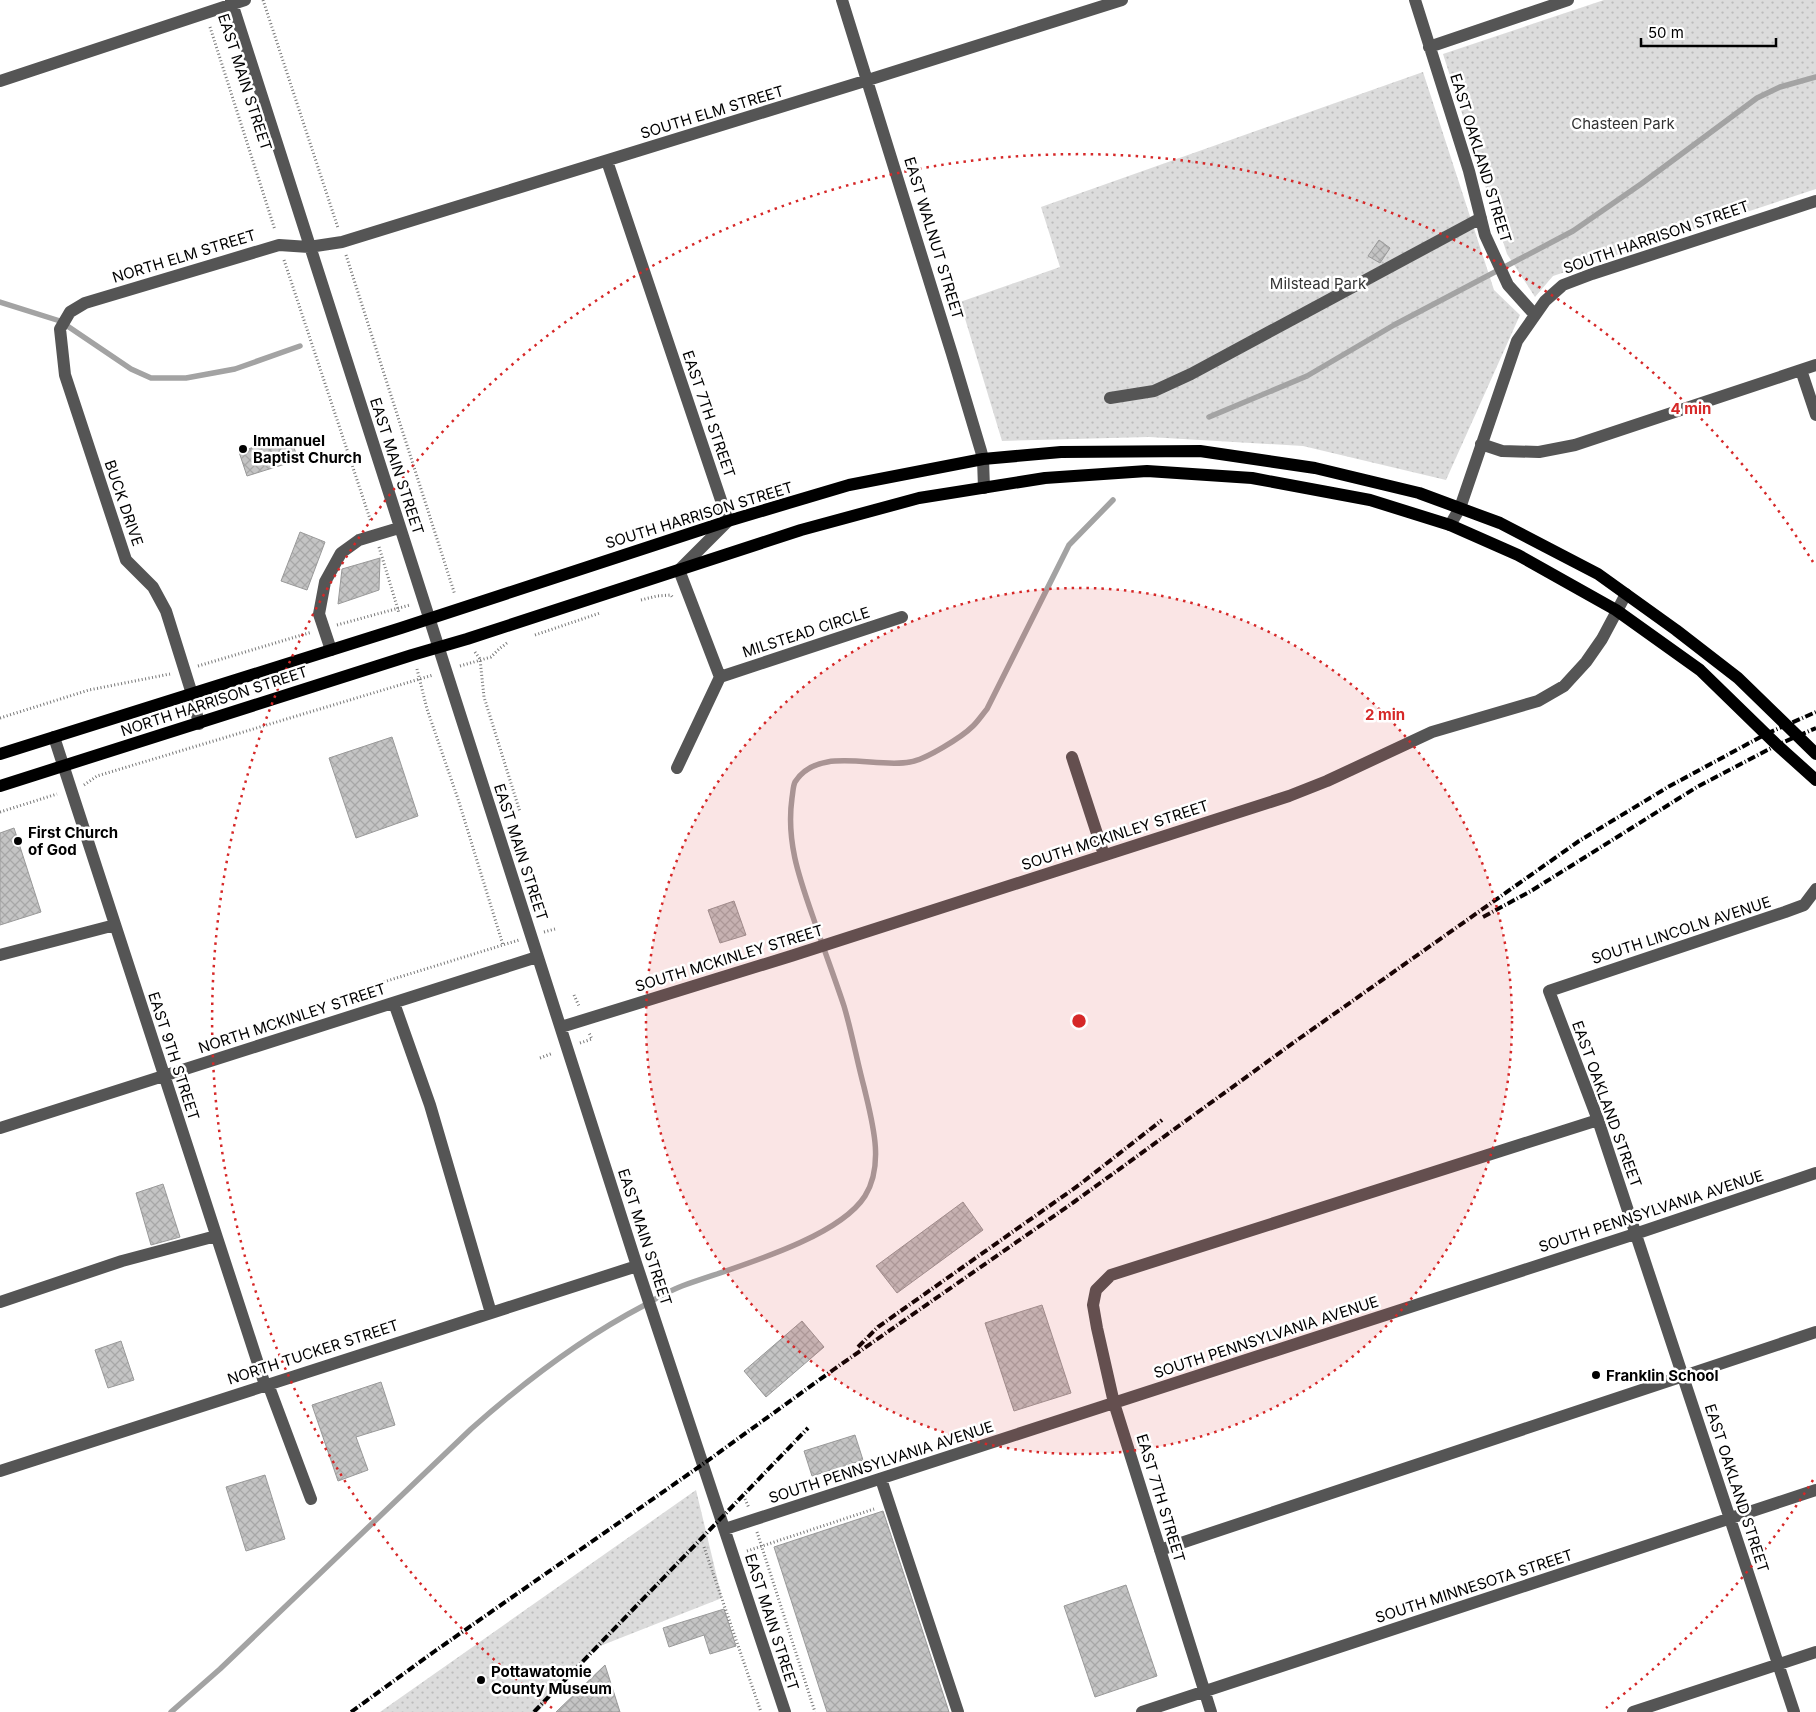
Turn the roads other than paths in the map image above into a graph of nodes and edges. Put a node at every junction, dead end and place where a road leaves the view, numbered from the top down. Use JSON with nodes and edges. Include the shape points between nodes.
{"nodes":[{"id":1,"x":245,"y":0,"type":"edge"},
{"id":2,"x":842,"y":0,"type":"edge"},
{"id":3,"x":1122,"y":0,"type":"edge"},
{"id":4,"x":1415,"y":0,"type":"edge"},
{"id":5,"x":1568,"y":0,"type":"edge"},
{"id":6,"x":232,"y":2,"type":"edge"},
{"id":7,"x":1429,"y":47,"type":"junction"},
{"id":8,"x":868,"y":80,"type":"junction"},
{"id":9,"x":0,"y":81,"type":"edge"},
{"id":10,"x":607,"y":161,"type":"junction"},
{"id":11,"x":1816,"y":201,"type":"edge"},
{"id":12,"x":1481,"y":218,"type":"junction"},
{"id":13,"x":309,"y":247,"type":"junction"},
{"id":14,"x":70,"y":312,"type":"joint"},
{"id":15,"x":1535,"y":315,"type":"junction"},
{"id":16,"x":1816,"y":365,"type":"edge"},
{"id":17,"x":1801,"y":370,"type":"junction"},
{"id":18,"x":1110,"y":398,"type":"dead end"},
{"id":19,"x":1816,"y":415,"type":"edge"},
{"id":20,"x":1482,"y":444,"type":"junction"},
{"id":21,"x":983,"y":459,"type":"junction"},
{"id":22,"x":984,"y":488,"type":"junction"},
{"id":23,"x":1460,"y":508,"type":"junction"},
{"id":24,"x":728,"y":521,"type":"junction"},
{"id":25,"x":1450,"y":525,"type":"junction"},
{"id":26,"x":399,"y":528,"type":"junction"},
{"id":27,"x":679,"y":570,"type":"junction"},
{"id":28,"x":1626,"y":594,"type":"junction"},
{"id":29,"x":1616,"y":610,"type":"junction"},
{"id":30,"x":902,"y":617,"type":"dead end"},
{"id":31,"x":428,"y":618,"type":"junction"},
{"id":32,"x":438,"y":648,"type":"junction"},
{"id":33,"x":331,"y":650,"type":"junction"},
{"id":34,"x":720,"y":677,"type":"junction"},
{"id":35,"x":192,"y":694,"type":"junction"},
{"id":36,"x":199,"y":724,"type":"junction"},
{"id":37,"x":54,"y":737,"type":"junction"},
{"id":38,"x":0,"y":754,"type":"edge"},
{"id":39,"x":1816,"y":754,"type":"edge"},
{"id":40,"x":1072,"y":757,"type":"dead end"},
{"id":41,"x":62,"y":766,"type":"junction"},
{"id":42,"x":677,"y":768,"type":"dead end"},
{"id":43,"x":1816,"y":780,"type":"edge"},
{"id":44,"x":0,"y":786,"type":"edge"},
{"id":45,"x":1104,"y":855,"type":"junction"},
{"id":46,"x":1816,"y":889,"type":"edge"},
{"id":47,"x":114,"y":926,"type":"junction"},
{"id":48,"x":0,"y":955,"type":"edge"},
{"id":49,"x":537,"y":957,"type":"junction"},
{"id":50,"x":1549,"y":991,"type":"joint"},
{"id":51,"x":394,"y":1002,"type":"junction"},
{"id":52,"x":561,"y":1027,"type":"junction"},
{"id":53,"x":164,"y":1076,"type":"junction"},
{"id":54,"x":1598,"y":1120,"type":"junction"},
{"id":55,"x":0,"y":1128,"type":"edge"},
{"id":56,"x":1816,"y":1173,"type":"edge"},
{"id":57,"x":1636,"y":1234,"type":"junction"},
{"id":58,"x":216,"y":1236,"type":"junction"},
{"id":59,"x":639,"y":1270,"type":"junction"},
{"id":60,"x":0,"y":1302,"type":"edge"},
{"id":61,"x":492,"y":1312,"type":"junction"},
{"id":62,"x":1816,"y":1332,"type":"edge"},
{"id":63,"x":1683,"y":1376,"type":"junction"},
{"id":64,"x":267,"y":1384,"type":"junction"},
{"id":65,"x":1114,"y":1403,"type":"junction"},
{"id":66,"x":0,"y":1471,"type":"edge"},
{"id":67,"x":881,"y":1478,"type":"junction"},
{"id":68,"x":1816,"y":1490,"type":"edge"},
{"id":69,"x":311,"y":1499,"type":"dead end"},
{"id":70,"x":1730,"y":1519,"type":"junction"},
{"id":71,"x":725,"y":1529,"type":"junction"},
{"id":72,"x":1160,"y":1550,"type":"junction"},
{"id":73,"x":1816,"y":1652,"type":"edge"},
{"id":74,"x":1778,"y":1665,"type":"junction"},
{"id":75,"x":1205,"y":1691,"type":"junction"},
{"id":76,"x":785,"y":1712,"type":"edge"},
{"id":77,"x":958,"y":1712,"type":"edge"},
{"id":78,"x":1142,"y":1712,"type":"edge"},
{"id":79,"x":1212,"y":1712,"type":"edge"},
{"id":80,"x":1633,"y":1712,"type":"edge"},
{"id":81,"x":1794,"y":1712,"type":"edge"}],
"edges":[{"from":1,"to":6,"type":"street"},
{"from":2,"to":8,"type":"street","name":"EAST WALNUT STREET"},
{"from":3,"to":8,"type":"street","name":"SOUTH ELM STREET"},
{"from":4,"to":7,"type":"street","name":"EAST OAKLAND STREET"},
{"from":5,"to":7,"type":"street"},
{"from":6,"to":9,"type":"street"},
{"from":6,"to":13,"type":"street","name":"EAST MAIN STREET"},
{"from":7,"to":12,"type":"street","name":"EAST OAKLAND STREET"},
{"from":8,"to":10,"type":"street","name":"SOUTH ELM STREET"},
{"from":8,"to":21,"type":"street","name":"EAST WALNUT STREET"},
{"from":10,"to":13,"type":"street","name":"SOUTH ELM STREET","via":[[342,242]]},
{"from":10,"to":24,"type":"street","name":"EAST 7TH STREET"},
{"from":11,"to":15,"type":"street","name":"SOUTH HARRISON STREET","via":[[1563,285]]},
{"from":12,"to":15,"type":"street","name":"EAST OAKLAND STREET","via":[[1485,235],[1508,286]]},
{"from":12,"to":18,"type":"street","via":[[1154,392]]},
{"from":13,"to":14,"type":"street","name":"NORTH ELM STREET","via":[[279,245],[85,303]]},
{"from":13,"to":26,"type":"street","name":"EAST MAIN STREET"},
{"from":14,"to":35,"type":"street","name":"BUCK DRIVE","via":[[60,329],[68,384],[126,560],[153,587],[166,611]]},
{"from":15,"to":20,"type":"street","name":"SOUTH HARRISON STREET","via":[[1517,341]]},
{"from":16,"to":17,"type":"street"},
{"from":17,"to":19,"type":"street"},
{"from":17,"to":20,"type":"street","via":[[1575,445],[1538,452],[1502,451]]},
{"from":20,"to":23,"type":"street","name":"SOUTH HARRISON STREET"},
{"from":21,"to":22,"type":"street","name":"EAST WALNUT STREET"},
{"from":21,"to":23,"type":"main road","name":"SOUTH HARRISON STREET","via":[[1061,452],[1200,451],[1315,468],[1419,493]]},
{"from":21,"to":24,"type":"main road","name":"SOUTH HARRISON STREET","via":[[849,485]]},
{"from":22,"to":25,"type":"main road","via":[[1045,478],[1147,471],[1252,478],[1370,500]]},
{"from":22,"to":27,"type":"main road","via":[[910,500],[801,530]]},
{"from":23,"to":25,"type":"street","name":"SOUTH HARRISON STREET"},
{"from":23,"to":28,"type":"main road","name":"SOUTH HARRISON STREET","via":[[1500,523],[1598,574]]},
{"from":24,"to":27,"type":"street"},
{"from":24,"to":31,"type":"main road","name":"SOUTH HARRISON STREET","via":[[457,603]]},
{"from":25,"to":29,"type":"main road","via":[[1518,555]]},
{"from":26,"to":31,"type":"street","name":"EAST MAIN STREET"},
{"from":26,"to":33,"type":"street","via":[[359,540],[341,553],[325,582],[319,614]]},
{"from":27,"to":32,"type":"main road"},
{"from":27,"to":34,"type":"street"},
{"from":28,"to":29,"type":"street","name":"SOUTH MCKINLEY STREET"},
{"from":28,"to":39,"type":"main road","name":"SOUTH HARRISON STREET","via":[[1738,678]]},
{"from":29,"to":43,"type":"main road","via":[[1700,670]]},
{"from":29,"to":45,"type":"street","name":"SOUTH MCKINLEY STREET","via":[[1586,662],[1564,686],[1538,701],[1432,732],[1304,790]]},
{"from":30,"to":34,"type":"street","name":"MILSTEAD CIRCLE"},
{"from":31,"to":32,"type":"street","name":"EAST MAIN STREET"},
{"from":31,"to":33,"type":"main road","name":"NORTH HARRISON STREET"},
{"from":32,"to":36,"type":"main road","name":"NORTH HARRISON STREET"},
{"from":32,"to":49,"type":"street","name":"EAST MAIN STREET"},
{"from":33,"to":35,"type":"main road","name":"NORTH HARRISON STREET"},
{"from":34,"to":42,"type":"street"},
{"from":35,"to":36,"type":"street","name":"BUCK DRIVE"},
{"from":35,"to":37,"type":"main road","name":"NORTH HARRISON STREET"},
{"from":36,"to":41,"type":"main road","name":"NORTH HARRISON STREET"},
{"from":37,"to":38,"type":"main road","name":"NORTH HARRISON STREET"},
{"from":37,"to":41,"type":"street","name":"EAST 9TH STREET"},
{"from":40,"to":45,"type":"street"},
{"from":41,"to":44,"type":"main road","name":"NORTH HARRISON STREET"},
{"from":41,"to":47,"type":"street","name":"EAST 9TH STREET"},
{"from":45,"to":52,"type":"street","name":"SOUTH MCKINLEY STREET"},
{"from":46,"to":50,"type":"street","name":"SOUTH LINCOLN AVENUE","via":[[1804,904],[1785,912]]},
{"from":47,"to":48,"type":"street"},
{"from":47,"to":53,"type":"street","name":"EAST 9TH STREET"},
{"from":49,"to":51,"type":"street","name":"NORTH MCKINLEY STREET"},
{"from":49,"to":52,"type":"street","name":"EAST MAIN STREET"},
{"from":50,"to":54,"type":"street","name":"EAST OAKLAND STREET"},
{"from":51,"to":53,"type":"street","name":"NORTH MCKINLEY STREET"},
{"from":51,"to":61,"type":"street","via":[[430,1105]]},
{"from":52,"to":59,"type":"street","name":"EAST MAIN STREET"},
{"from":53,"to":55,"type":"street","name":"NORTH MCKINLEY STREET"},
{"from":53,"to":58,"type":"street","name":"EAST 9TH STREET"},
{"from":54,"to":57,"type":"street","name":"EAST OAKLAND STREET"},
{"from":54,"to":65,"type":"street","name":"EAST 7TH STREET","via":[[1112,1275],[1096,1290],[1094,1305]]},
{"from":56,"to":57,"type":"street","name":"SOUTH PENNSYLVANIA AVENUE"},
{"from":57,"to":63,"type":"street","name":"EAST OAKLAND STREET"},
{"from":57,"to":65,"type":"street","name":"SOUTH PENNSYLVANIA AVENUE"},
{"from":58,"to":60,"type":"street","via":[[122,1261]]},
{"from":58,"to":64,"type":"street","name":"EAST 9TH STREET"},
{"from":59,"to":61,"type":"street","name":"NORTH TUCKER STREET"},
{"from":59,"to":71,"type":"street","name":"EAST MAIN STREET"},
{"from":61,"to":64,"type":"street","name":"NORTH TUCKER STREET"},
{"from":62,"to":63,"type":"street"},
{"from":63,"to":70,"type":"street","name":"EAST OAKLAND STREET"},
{"from":63,"to":72,"type":"street"},
{"from":64,"to":66,"type":"street","name":"NORTH TUCKER STREET"},
{"from":64,"to":69,"type":"street","name":"EAST 9TH STREET"},
{"from":65,"to":67,"type":"street","name":"SOUTH PENNSYLVANIA AVENUE"},
{"from":65,"to":72,"type":"street","name":"EAST 7TH STREET"},
{"from":67,"to":71,"type":"street","name":"SOUTH PENNSYLVANIA AVENUE"},
{"from":67,"to":77,"type":"street"},
{"from":68,"to":70,"type":"street","name":"SOUTH MINNESOTA STREET"},
{"from":70,"to":74,"type":"street","name":"EAST OAKLAND STREET"},
{"from":70,"to":75,"type":"street","name":"SOUTH MINNESOTA STREET"},
{"from":71,"to":76,"type":"street","name":"EAST MAIN STREET"},
{"from":72,"to":75,"type":"street","name":"EAST 7TH STREET"},
{"from":73,"to":74,"type":"street"},
{"from":74,"to":80,"type":"street"},
{"from":74,"to":81,"type":"street","name":"EAST OAKLAND STREET"},
{"from":75,"to":78,"type":"street","name":"SOUTH MINNESOTA STREET"},
{"from":75,"to":79,"type":"street","name":"EAST 7TH STREET"}]}
